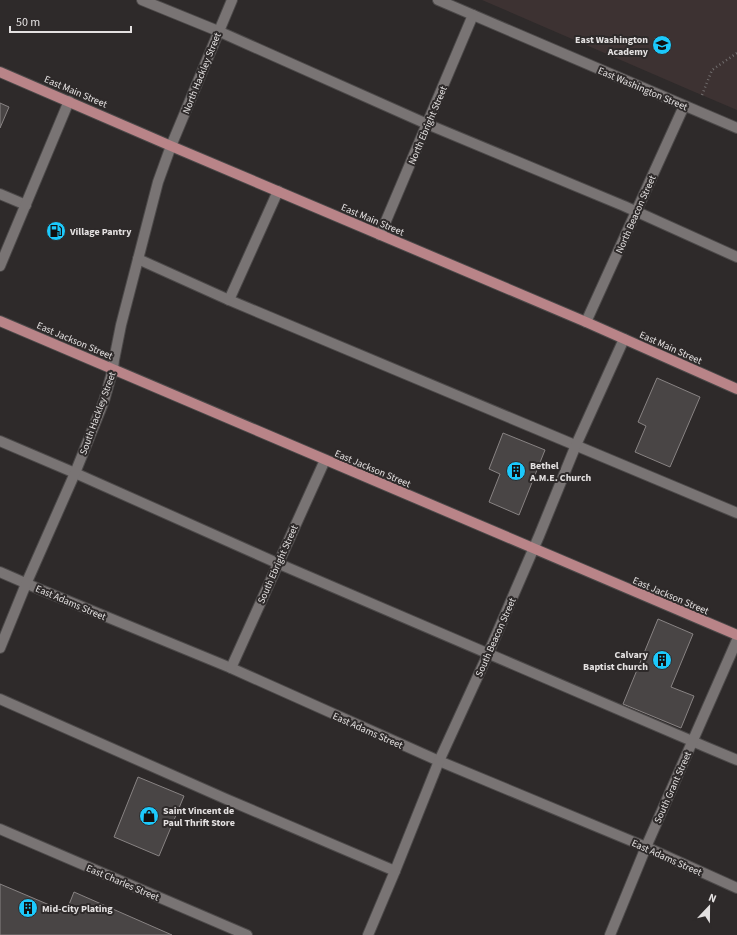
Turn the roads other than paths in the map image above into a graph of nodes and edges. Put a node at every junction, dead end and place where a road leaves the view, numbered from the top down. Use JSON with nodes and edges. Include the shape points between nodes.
{"nodes":[{"id":1,"x":142,"y":0,"type":"edge"},
{"id":2,"x":232,"y":0,"type":"edge"},
{"id":3,"x":438,"y":0,"type":"edge"},
{"id":4,"x":473,"y":15,"type":"junction"},
{"id":5,"x":218,"y":31,"type":"junction"},
{"id":6,"x":0,"y":72,"type":"edge"},
{"id":7,"x":69,"y":102,"type":"junction"},
{"id":8,"x":684,"y":106,"type":"junction"},
{"id":9,"x":427,"y":124,"type":"junction"},
{"id":10,"x":737,"y":128,"type":"edge"},
{"id":11,"x":171,"y":146,"type":"junction"},
{"id":12,"x":278,"y":191,"type":"junction"},
{"id":13,"x":0,"y":194,"type":"edge"},
{"id":14,"x":26,"y":205,"type":"junction"},
{"id":15,"x":636,"y":212,"type":"junction"},
{"id":16,"x":380,"y":235,"type":"junction"},
{"id":17,"x":737,"y":257,"type":"edge"},
{"id":18,"x":138,"y":259,"type":"junction"},
{"id":19,"x":0,"y":266,"type":"edge"},
{"id":20,"x":229,"y":300,"type":"junction"},
{"id":21,"x":0,"y":321,"type":"edge"},
{"id":22,"x":586,"y":322,"type":"junction"},
{"id":23,"x":624,"y":339,"type":"junction"},
{"id":24,"x":113,"y":369,"type":"junction"},
{"id":25,"x":737,"y":389,"type":"edge"},
{"id":26,"x":0,"y":441,"type":"edge"},
{"id":27,"x":576,"y":445,"type":"junction"},
{"id":28,"x":325,"y":460,"type":"junction"},
{"id":29,"x":75,"y":473,"type":"junction"},
{"id":30,"x":737,"y":513,"type":"edge"},
{"id":31,"x":533,"y":549,"type":"junction"},
{"id":32,"x":277,"y":563,"type":"junction"},
{"id":33,"x":0,"y":572,"type":"edge"},
{"id":34,"x":26,"y":584,"type":"junction"},
{"id":35,"x":737,"y":636,"type":"edge"},
{"id":36,"x":737,"y":640,"type":"edge"},
{"id":37,"x":0,"y":648,"type":"edge"},
{"id":38,"x":488,"y":654,"type":"junction"},
{"id":39,"x":231,"y":668,"type":"junction"},
{"id":40,"x":0,"y":699,"type":"edge"},
{"id":41,"x":692,"y":741,"type":"junction"},
{"id":42,"x":737,"y":760,"type":"edge"},
{"id":43,"x":439,"y":761,"type":"junction"},
{"id":44,"x":0,"y":830,"type":"edge"},
{"id":45,"x":646,"y":847,"type":"junction"},
{"id":46,"x":395,"y":871,"type":"junction"},
{"id":47,"x":737,"y":888,"type":"edge"},
{"id":48,"x":247,"y":935,"type":"edge"},
{"id":49,"x":368,"y":935,"type":"edge"},
{"id":50,"x":610,"y":935,"type":"edge"}],
"edges":[{"from":1,"to":5,"type":"street"},
{"from":2,"to":5,"type":"street","name":"North Hackley Street"},
{"from":3,"to":4,"type":"street","name":"East Washington Street"},
{"from":4,"to":8,"type":"street","name":"East Washington Street"},
{"from":4,"to":9,"type":"street","name":"North Ebright Street"},
{"from":5,"to":9,"type":"street"},
{"from":5,"to":11,"type":"street","name":"North Hackley Street"},
{"from":6,"to":7,"type":"main road","name":"East Main Street"},
{"from":7,"to":11,"type":"main road","name":"East Main Street"},
{"from":7,"to":14,"type":"street"},
{"from":8,"to":10,"type":"street","name":"East Washington Street"},
{"from":8,"to":15,"type":"street","name":"North Beacon Street"},
{"from":9,"to":15,"type":"street"},
{"from":9,"to":16,"type":"street","name":"North Ebright Street"},
{"from":11,"to":12,"type":"main road","name":"East Main Street"},
{"from":11,"to":18,"type":"street","name":"South Hackley Street","via":[[158,182]]},
{"from":12,"to":16,"type":"main road","name":"East Main Street"},
{"from":12,"to":20,"type":"street"},
{"from":13,"to":14,"type":"street"},
{"from":14,"to":19,"type":"street"},
{"from":15,"to":17,"type":"street"},
{"from":15,"to":22,"type":"street","name":"North Beacon Street"},
{"from":16,"to":22,"type":"main road","name":"East Main Street"},
{"from":18,"to":20,"type":"street"},
{"from":18,"to":24,"type":"street","name":"South Hackley Street","via":[[121,324]]},
{"from":20,"to":27,"type":"street"},
{"from":21,"to":24,"type":"main road","name":"East Jackson Street"},
{"from":22,"to":23,"type":"main road","name":"East Main Street"},
{"from":23,"to":25,"type":"main road","name":"East Main Street"},
{"from":23,"to":27,"type":"street","name":"South Beacon Street"},
{"from":24,"to":28,"type":"main road","name":"East Jackson Street"},
{"from":24,"to":29,"type":"street","name":"South Hackley Street","via":[[104,400]]},
{"from":26,"to":29,"type":"street"},
{"from":27,"to":30,"type":"street"},
{"from":27,"to":31,"type":"street","name":"South Beacon Street"},
{"from":28,"to":31,"type":"main road","name":"East Jackson Street"},
{"from":28,"to":32,"type":"street","name":"South Ebright Street"},
{"from":29,"to":32,"type":"street"},
{"from":29,"to":34,"type":"street","name":"South Hackley Street"},
{"from":31,"to":35,"type":"main road","name":"East Jackson Street"},
{"from":31,"to":38,"type":"street","name":"South Beacon Street"},
{"from":32,"to":38,"type":"street"},
{"from":32,"to":39,"type":"street","name":"South Ebright Street"},
{"from":33,"to":34,"type":"street","name":"East Adams Street"},
{"from":34,"to":37,"type":"street","name":"South Hackley Street"},
{"from":34,"to":39,"type":"street","name":"East Adams Street"},
{"from":36,"to":41,"type":"street","name":"South Grant Street"},
{"from":38,"to":41,"type":"street"},
{"from":38,"to":43,"type":"street","name":"South Beacon Street"},
{"from":39,"to":43,"type":"street","name":"East Adams Street"},
{"from":40,"to":46,"type":"street"},
{"from":41,"to":42,"type":"street"},
{"from":41,"to":45,"type":"street","name":"South Grant Street"},
{"from":43,"to":45,"type":"street","name":"East Adams Street"},
{"from":43,"to":46,"type":"street","name":"South Beacon Street"},
{"from":44,"to":48,"type":"street","name":"East Charles Street"},
{"from":45,"to":47,"type":"street","name":"East Adams Street"},
{"from":45,"to":50,"type":"street","name":"South Grant Street"},
{"from":46,"to":49,"type":"street","name":"South Beacon Street"}]}
